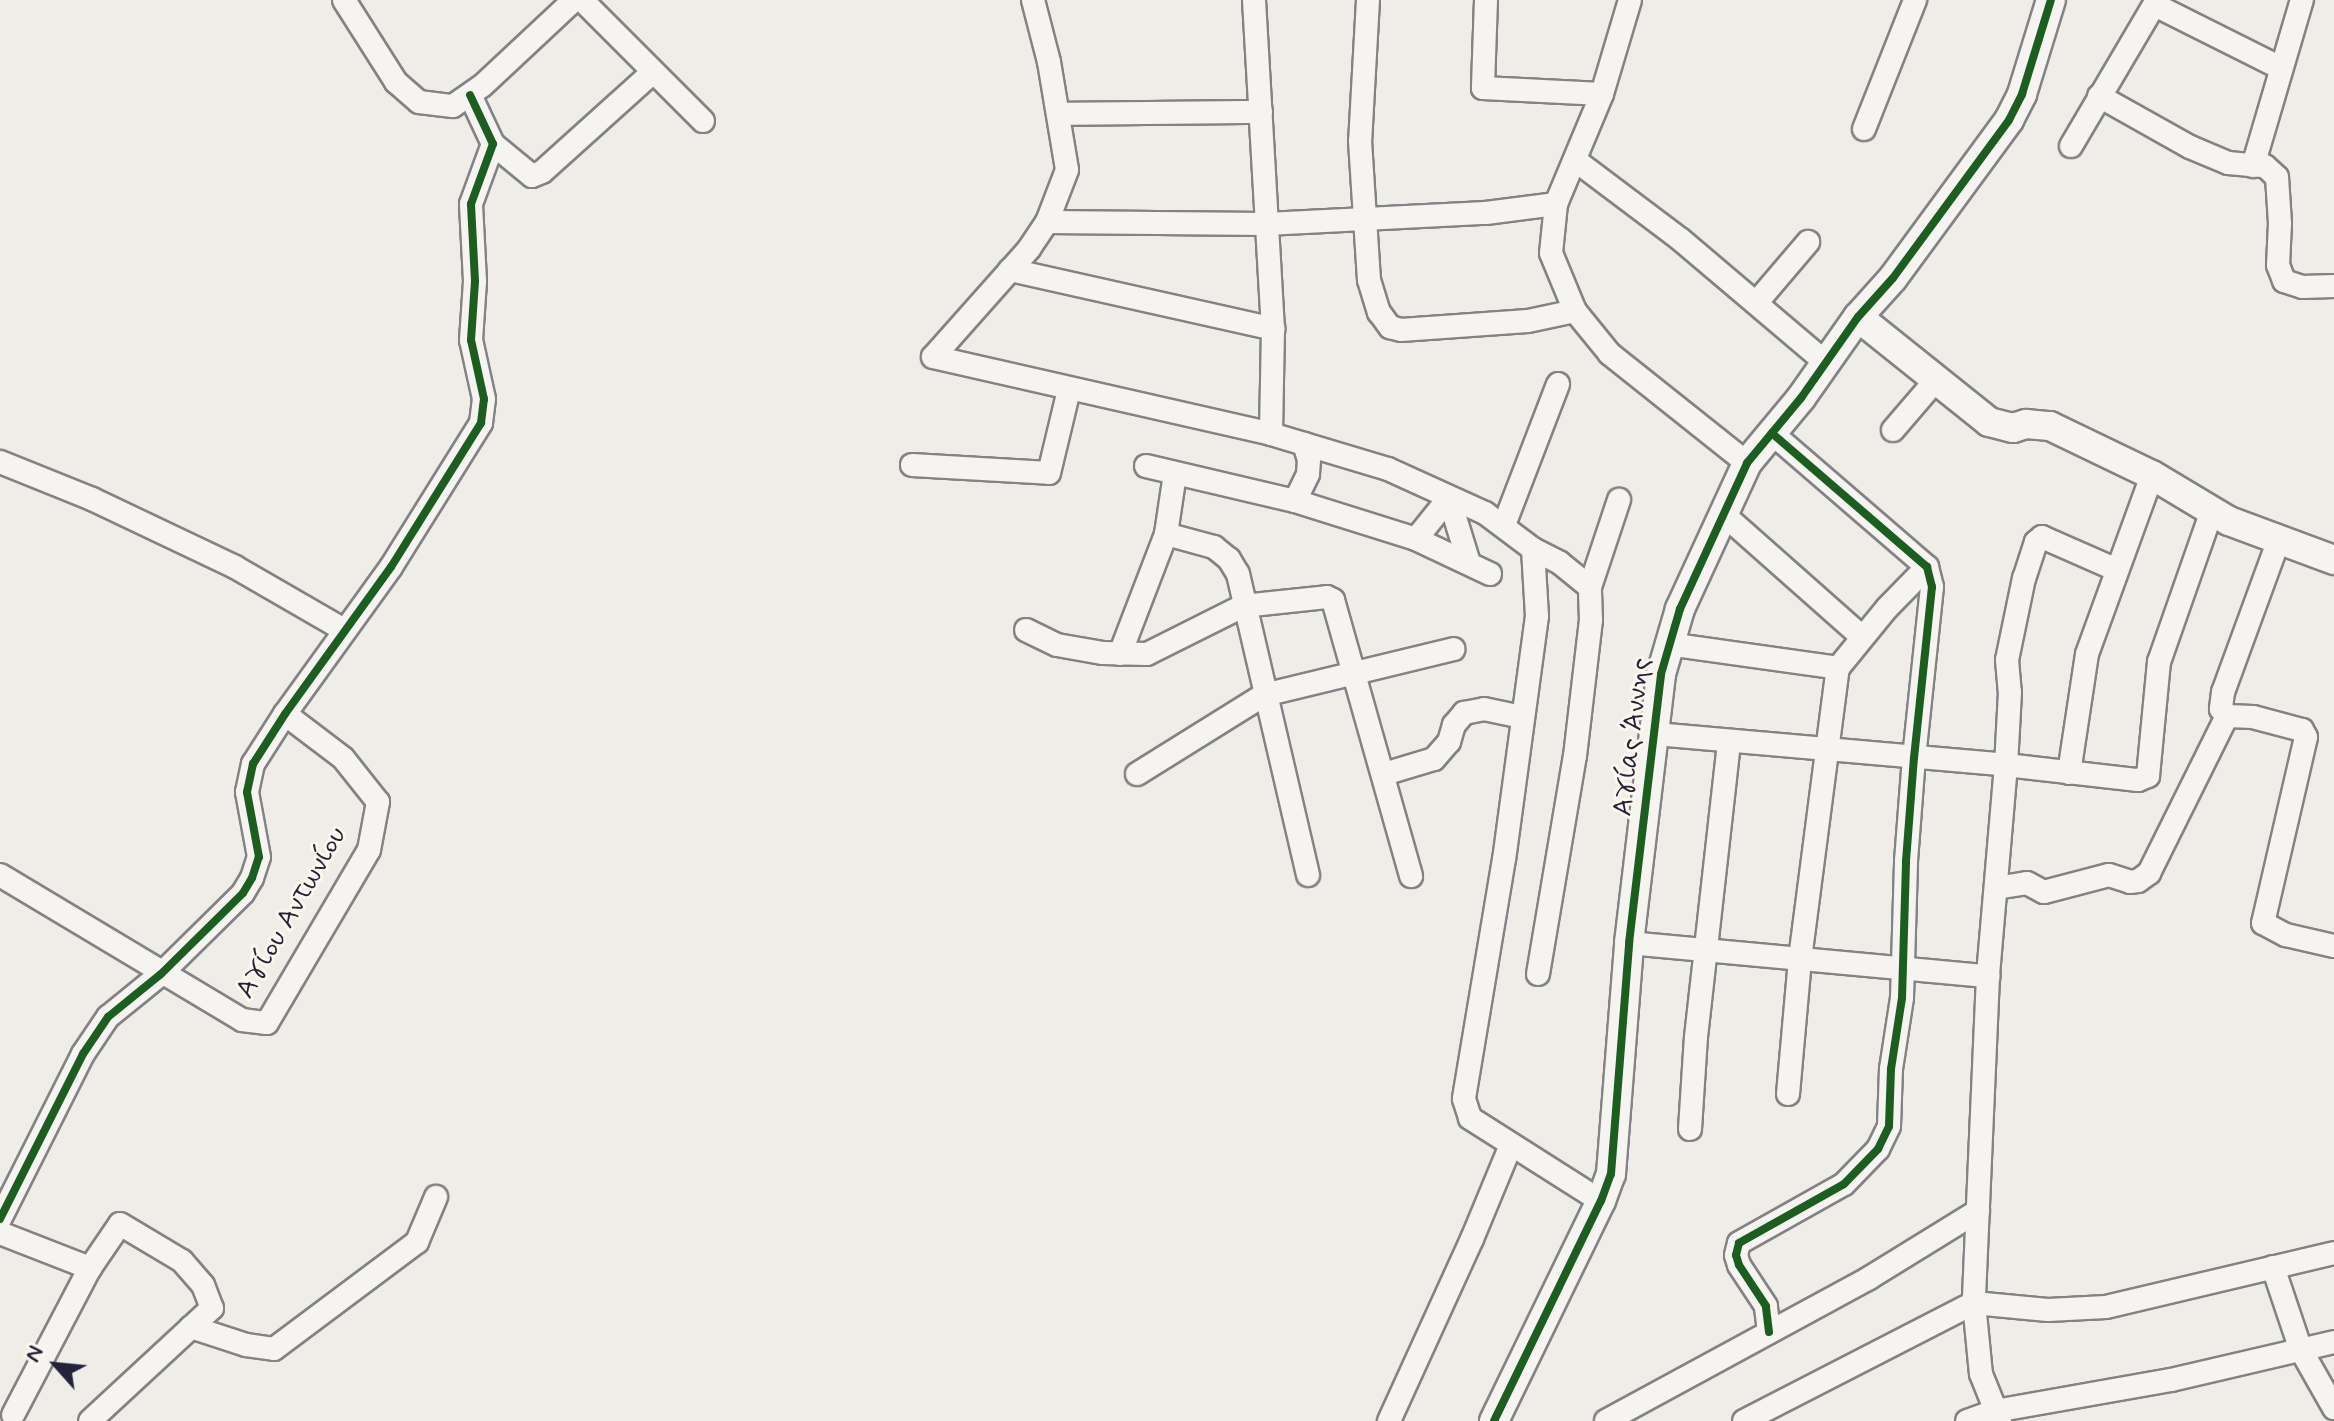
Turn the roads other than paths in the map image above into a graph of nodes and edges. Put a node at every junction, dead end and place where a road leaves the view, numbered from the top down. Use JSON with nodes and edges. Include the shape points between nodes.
{"nodes":[{"id":1,"x":344,"y":0,"type":"edge"},
{"id":2,"x":574,"y":0,"type":"edge"},
{"id":3,"x":582,"y":0,"type":"edge"},
{"id":4,"x":1033,"y":0,"type":"edge"},
{"id":5,"x":1254,"y":0,"type":"edge"},
{"id":6,"x":1368,"y":0,"type":"edge"},
{"id":7,"x":1486,"y":0,"type":"edge"},
{"id":8,"x":1630,"y":0,"type":"edge"},
{"id":9,"x":1915,"y":0,"type":"edge"},
{"id":10,"x":2051,"y":0,"type":"edge"},
{"id":11,"x":2302,"y":0,"type":"edge"},
{"id":12,"x":2156,"y":3,"type":"edge"},
{"id":13,"x":2281,"y":68,"type":"junction"},
{"id":14,"x":653,"y":72,"type":"junction"},
{"id":15,"x":1602,"y":94,"type":"junction"},
{"id":16,"x":470,"y":95,"type":"junction"},
{"id":17,"x":2099,"y":96,"type":"junction"},
{"id":18,"x":1261,"y":112,"type":"junction"},
{"id":19,"x":1058,"y":114,"type":"junction"},
{"id":20,"x":703,"y":121,"type":"dead end"},
{"id":21,"x":1864,"y":129,"type":"dead end"},
{"id":22,"x":493,"y":144,"type":"junction"},
{"id":23,"x":2071,"y":146,"type":"dead end"},
{"id":24,"x":1575,"y":160,"type":"junction"},
{"id":25,"x":2253,"y":166,"type":"junction"},
{"id":26,"x":1556,"y":204,"type":"junction"},
{"id":27,"x":1367,"y":219,"type":"junction"},
{"id":28,"x":1047,"y":222,"type":"junction"},
{"id":29,"x":1266,"y":224,"type":"junction"},
{"id":30,"x":1808,"y":242,"type":"dead end"},
{"id":31,"x":1010,"y":270,"type":"junction"},
{"id":32,"x":2334,"y":286,"type":"edge"},
{"id":33,"x":1757,"y":302,"type":"junction"},
{"id":34,"x":1575,"y":311,"type":"junction"},
{"id":35,"x":1858,"y":317,"type":"junction"},
{"id":36,"x":1273,"y":329,"type":"junction"},
{"id":37,"x":1826,"y":363,"type":"junction"},
{"id":38,"x":1935,"y":381,"type":"junction"},
{"id":39,"x":1558,"y":384,"type":"dead end"},
{"id":40,"x":1069,"y":390,"type":"junction"},
{"id":41,"x":1893,"y":430,"type":"dead end"},
{"id":42,"x":1772,"y":433,"type":"junction"},
{"id":43,"x":1271,"y":434,"type":"junction"},
{"id":44,"x":1304,"y":444,"type":"junction"},
{"id":45,"x":0,"y":462,"type":"edge"},
{"id":46,"x":1747,"y":463,"type":"junction"},
{"id":47,"x":912,"y":465,"type":"dead end"},
{"id":48,"x":1146,"y":466,"type":"dead end"},
{"id":49,"x":1175,"y":474,"type":"junction"},
{"id":50,"x":2152,"y":475,"type":"junction"},
{"id":51,"x":1449,"y":498,"type":"junction"},
{"id":52,"x":1619,"y":500,"type":"dead end"},
{"id":53,"x":1295,"y":501,"type":"junction"},
{"id":54,"x":2212,"y":511,"type":"junction"},
{"id":55,"x":1722,"y":513,"type":"junction"},
{"id":56,"x":1504,"y":525,"type":"junction"},
{"id":57,"x":1166,"y":534,"type":"junction"},
{"id":58,"x":1416,"y":539,"type":"junction"},
{"id":59,"x":2278,"y":542,"type":"junction"},
{"id":60,"x":1533,"y":549,"type":"junction"},
{"id":61,"x":2334,"y":560,"type":"edge"},
{"id":62,"x":1469,"y":563,"type":"junction"},
{"id":63,"x":1927,"y":567,"type":"junction"},
{"id":64,"x":2117,"y":570,"type":"junction"},
{"id":65,"x":1490,"y":574,"type":"dead end"},
{"id":66,"x":1590,"y":587,"type":"junction"},
{"id":67,"x":1243,"y":606,"type":"junction"},
{"id":68,"x":344,"y":630,"type":"junction"},
{"id":69,"x":1026,"y":630,"type":"dead end"},
{"id":70,"x":1862,"y":637,"type":"junction"},
{"id":71,"x":1668,"y":644,"type":"junction"},
{"id":72,"x":1454,"y":649,"type":"dead end"},
{"id":73,"x":1120,"y":654,"type":"junction"},
{"id":74,"x":1838,"y":668,"type":"junction"},
{"id":75,"x":1352,"y":672,"type":"junction"},
{"id":76,"x":1264,"y":695,"type":"junction"},
{"id":77,"x":285,"y":714,"type":"junction"},
{"id":78,"x":2227,"y":716,"type":"junction"},
{"id":79,"x":1523,"y":717,"type":"junction"},
{"id":80,"x":1655,"y":734,"type":"junction"},
{"id":81,"x":1729,"y":741,"type":"junction"},
{"id":82,"x":1828,"y":749,"type":"junction"},
{"id":83,"x":1914,"y":758,"type":"junction"},
{"id":84,"x":2006,"y":765,"type":"junction"},
{"id":85,"x":2069,"y":773,"type":"junction"},
{"id":86,"x":1137,"y":774,"type":"dead end"},
{"id":87,"x":1384,"y":774,"type":"junction"},
{"id":88,"x":0,"y":875,"type":"edge"},
{"id":89,"x":1308,"y":875,"type":"dead end"},
{"id":90,"x":1411,"y":876,"type":"dead end"},
{"id":91,"x":1996,"y":888,"type":"junction"},
{"id":92,"x":1629,"y":943,"type":"junction"},
{"id":93,"x":2334,"y":946,"type":"edge"},
{"id":94,"x":1706,"y":950,"type":"junction"},
{"id":95,"x":1800,"y":959,"type":"junction"},
{"id":96,"x":1903,"y":968,"type":"junction"},
{"id":97,"x":161,"y":974,"type":"junction"},
{"id":98,"x":1538,"y":974,"type":"dead end"},
{"id":99,"x":1988,"y":976,"type":"junction"},
{"id":100,"x":1788,"y":1094,"type":"dead end"},
{"id":101,"x":1690,"y":1129,"type":"dead end"},
{"id":102,"x":1511,"y":1145,"type":"junction"},
{"id":103,"x":436,"y":1197,"type":"dead end"},
{"id":104,"x":1601,"y":1201,"type":"junction"},
{"id":105,"x":1978,"y":1211,"type":"junction"},
{"id":106,"x":0,"y":1219,"type":"edge"},
{"id":107,"x":0,"y":1233,"type":"edge"},
{"id":108,"x":2334,"y":1253,"type":"edge"},
{"id":109,"x":2273,"y":1267,"type":"junction"},
{"id":110,"x":90,"y":1268,"type":"junction"},
{"id":111,"x":1974,"y":1303,"type":"junction"},
{"id":112,"x":191,"y":1327,"type":"junction"},
{"id":113,"x":1769,"y":1332,"type":"junction"},
{"id":114,"x":2334,"y":1342,"type":"edge"},
{"id":115,"x":2301,"y":1350,"type":"junction"},
{"id":116,"x":2334,"y":1408,"type":"edge"},
{"id":117,"x":13,"y":1415,"type":"dead end"},
{"id":118,"x":1997,"y":1416,"type":"edge"},
{"id":119,"x":90,"y":1421,"type":"edge"},
{"id":120,"x":1389,"y":1421,"type":"edge"},
{"id":121,"x":1494,"y":1421,"type":"edge"},
{"id":122,"x":1606,"y":1421,"type":"edge"},
{"id":123,"x":1744,"y":1421,"type":"edge"},
{"id":124,"x":1967,"y":1421,"type":"edge"}],
"edges":[{"from":1,"to":16,"type":"street","via":[[396,82],[419,102],[453,106]]},
{"from":2,"to":16,"type":"street"},
{"from":3,"to":14,"type":"street"},
{"from":4,"to":19,"type":"street"},
{"from":5,"to":18,"type":"street"},
{"from":6,"to":27,"type":"street","via":[[1360,100]]},
{"from":7,"to":15,"type":"street","via":[[1483,88]]},
{"from":8,"to":15,"type":"street"},
{"from":9,"to":21,"type":"street"},
{"from":10,"to":35,"type":"street","name":"Αγίας Άννης","via":[[2009,120],[1893,278]]},
{"from":11,"to":13,"type":"street"},
{"from":12,"to":13,"type":"street"},
{"from":12,"to":17,"type":"street"},
{"from":13,"to":25,"type":"street"},
{"from":14,"to":20,"type":"street"},
{"from":14,"to":22,"type":"street","via":[[542,172],[532,176]]},
{"from":15,"to":24,"type":"street"},
{"from":16,"to":22,"type":"street"},
{"from":17,"to":23,"type":"street"},
{"from":17,"to":25,"type":"street","via":[[2190,147],[2228,163]]},
{"from":18,"to":19,"type":"street"},
{"from":18,"to":29,"type":"street"},
{"from":19,"to":28,"type":"street","via":[[1067,170]]},
{"from":22,"to":68,"type":"street","via":[[471,204],[471,340],[484,399],[481,423],[391,567]]},
{"from":24,"to":26,"type":"street"},
{"from":24,"to":33,"type":"street"},
{"from":25,"to":32,"type":"street","via":[[2265,166],[2277,177],[2278,265],[2284,281],[2302,287]]},
{"from":26,"to":27,"type":"street"},
{"from":26,"to":34,"type":"street","via":[[1551,253]]},
{"from":27,"to":29,"type":"street"},
{"from":27,"to":34,"type":"street","via":[[1372,299],[1390,327],[1496,325]]},
{"from":28,"to":29,"type":"street"},
{"from":28,"to":31,"type":"street"},
{"from":29,"to":36,"type":"street"},
{"from":30,"to":33,"type":"street"},
{"from":31,"to":36,"type":"street"},
{"from":31,"to":40,"type":"street","via":[[933,357]]},
{"from":33,"to":37,"type":"street"},
{"from":34,"to":46,"type":"street","via":[[1610,354]]},
{"from":35,"to":37,"type":"street","name":"Αγίας Άννης"},
{"from":35,"to":38,"type":"street"},
{"from":36,"to":43,"type":"street"},
{"from":37,"to":42,"type":"street","name":"Αγίας Άννης"},
{"from":38,"to":41,"type":"street"},
{"from":38,"to":50,"type":"street","via":[[1989,422],[2013,428],[2050,426]]},
{"from":39,"to":56,"type":"street"},
{"from":40,"to":43,"type":"street"},
{"from":40,"to":47,"type":"street","via":[[1049,473]]},
{"from":42,"to":46,"type":"street","name":"Αγίας Άννης"},
{"from":42,"to":63,"type":"street"},
{"from":43,"to":44,"type":"street"},
{"from":44,"to":51,"type":"street","via":[[1388,469]]},
{"from":44,"to":53,"type":"street","via":[[1308,474]]},
{"from":45,"to":68,"type":"street","via":[[235,567]]},
{"from":46,"to":55,"type":"street","name":"Αγίας Άννης"},
{"from":48,"to":49,"type":"street"},
{"from":49,"to":53,"type":"street"},
{"from":49,"to":57,"type":"street"},
{"from":50,"to":54,"type":"street"},
{"from":50,"to":64,"type":"street"},
{"from":51,"to":56,"type":"street"},
{"from":51,"to":58,"type":"street"},
{"from":51,"to":62,"type":"street"},
{"from":52,"to":66,"type":"street"},
{"from":53,"to":58,"type":"street"},
{"from":54,"to":59,"type":"street"},
{"from":54,"to":85,"type":"street","via":[[2159,662],[2148,776],[2138,780]]},
{"from":55,"to":70,"type":"street"},
{"from":55,"to":71,"type":"street","name":"Αγίας Άννης"},
{"from":56,"to":60,"type":"street"},
{"from":57,"to":67,"type":"street","via":[[1214,547],[1229,559],[1238,574]]},
{"from":57,"to":73,"type":"street"},
{"from":58,"to":62,"type":"street"},
{"from":59,"to":61,"type":"street"},
{"from":59,"to":78,"type":"street","via":[[2220,700]]},
{"from":60,"to":66,"type":"street"},
{"from":60,"to":79,"type":"street","via":[[1537,616]]},
{"from":62,"to":65,"type":"street"},
{"from":63,"to":70,"type":"street"},
{"from":63,"to":83,"type":"street","via":[[1932,587]]},
{"from":64,"to":84,"type":"street","via":[[2042,537],[2036,542],[2007,660]]},
{"from":64,"to":85,"type":"street","via":[[2087,654]]},
{"from":66,"to":98,"type":"street","via":[[1575,756]]},
{"from":67,"to":73,"type":"street","via":[[1167,647]]},
{"from":67,"to":75,"type":"street","via":[[1333,600]]},
{"from":67,"to":76,"type":"street"},
{"from":68,"to":77,"type":"street"},
{"from":69,"to":73,"type":"street","via":[[1057,645]]},
{"from":70,"to":74,"type":"street"},
{"from":71,"to":74,"type":"street"},
{"from":71,"to":80,"type":"street","name":"Αγίας Άννης"},
{"from":72,"to":75,"type":"street"},
{"from":74,"to":82,"type":"street"},
{"from":75,"to":76,"type":"street"},
{"from":75,"to":87,"type":"street"},
{"from":76,"to":86,"type":"street"},
{"from":76,"to":89,"type":"street"},
{"from":77,"to":97,"type":"street","via":[[253,764],[247,792],[259,857],[252,878]]},
{"from":77,"to":97,"type":"street","name":"Αγίου Αντωνίου","via":[[343,758],[378,802],[369,850],[267,1023],[242,1020]]},
{"from":78,"to":91,"type":"street","via":[[2149,873],[2138,881],[2109,875],[2044,892],[2027,883]]},
{"from":78,"to":93,"type":"street","via":[[2302,730],[2306,737],[2263,923],[2286,935]]},
{"from":79,"to":87,"type":"street","via":[[1484,709],[1464,713],[1434,759]]},
{"from":79,"to":102,"type":"street","via":[[1464,1099],[1470,1118]]},
{"from":80,"to":81,"type":"street"},
{"from":80,"to":92,"type":"street","name":"Αγίας Άννης"},
{"from":81,"to":82,"type":"street"},
{"from":81,"to":94,"type":"street"},
{"from":82,"to":83,"type":"street"},
{"from":82,"to":95,"type":"street"},
{"from":83,"to":84,"type":"street"},
{"from":83,"to":96,"type":"street"},
{"from":84,"to":85,"type":"street"},
{"from":84,"to":91,"type":"street"},
{"from":87,"to":90,"type":"street"},
{"from":88,"to":97,"type":"street","name":"Αγίου Αντωνίου"},
{"from":91,"to":99,"type":"street"},
{"from":92,"to":94,"type":"street"},
{"from":92,"to":104,"type":"street","name":"Αγίας Άννης","via":[[1615,1151]]},
{"from":94,"to":95,"type":"street"},
{"from":94,"to":101,"type":"street"},
{"from":95,"to":96,"type":"street"},
{"from":95,"to":100,"type":"street"},
{"from":96,"to":99,"type":"street"},
{"from":96,"to":113,"type":"street","via":[[1889,1126],[1878,1149],[1844,1184],[1736,1247],[1739,1265],[1766,1306]]},
{"from":97,"to":106,"type":"street","via":[[108,1017],[83,1054]]},
{"from":99,"to":105,"type":"street"},
{"from":102,"to":104,"type":"street"},
{"from":102,"to":120,"type":"street"},
{"from":103,"to":112,"type":"street","via":[[417,1242],[274,1349]]},
{"from":104,"to":121,"type":"street","name":"Αγίας Άννης"},
{"from":105,"to":111,"type":"street"},
{"from":105,"to":113,"type":"street"},
{"from":107,"to":110,"type":"street"},
{"from":108,"to":109,"type":"street"},
{"from":109,"to":111,"type":"street","via":[[2106,1307],[2048,1310]]},
{"from":109,"to":115,"type":"street"},
{"from":110,"to":112,"type":"street","via":[[120,1224],[140,1233],[182,1261],[203,1285],[212,1308]]},
{"from":110,"to":117,"type":"street"},
{"from":111,"to":118,"type":"street","via":[[1981,1374]]},
{"from":111,"to":123,"type":"street"},
{"from":112,"to":119,"type":"street"},
{"from":113,"to":122,"type":"street"},
{"from":114,"to":115,"type":"street"},
{"from":115,"to":116,"type":"street"},
{"from":115,"to":118,"type":"street"},
{"from":118,"to":124,"type":"street"}]}
